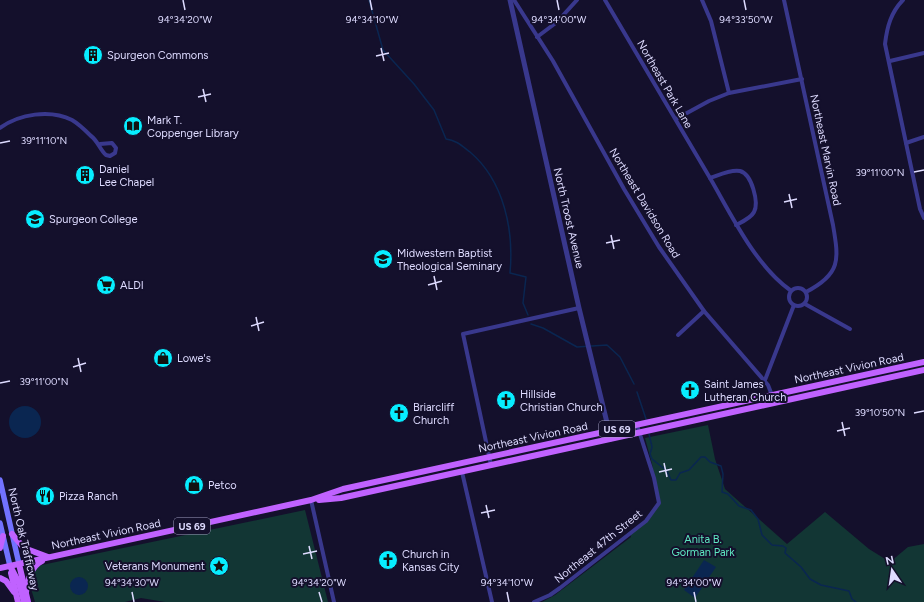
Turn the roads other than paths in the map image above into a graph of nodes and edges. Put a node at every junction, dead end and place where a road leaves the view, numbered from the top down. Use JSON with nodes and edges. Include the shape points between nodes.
{"nodes":[{"id":1,"x":510,"y":0,"type":"edge"},
{"id":2,"x":514,"y":0,"type":"edge"},
{"id":3,"x":577,"y":0,"type":"edge"},
{"id":4,"x":605,"y":0,"type":"edge"},
{"id":5,"x":702,"y":0,"type":"edge"},
{"id":6,"x":784,"y":0,"type":"edge"},
{"id":7,"x":903,"y":0,"type":"edge"},
{"id":8,"x":537,"y":37,"type":"junction"},
{"id":9,"x":924,"y":53,"type":"edge"},
{"id":10,"x":890,"y":61,"type":"junction"},
{"id":11,"x":802,"y":79,"type":"junction"},
{"id":12,"x":729,"y":93,"type":"junction"},
{"id":13,"x":676,"y":119,"type":"junction"},
{"id":14,"x":0,"y":128,"type":"edge"},
{"id":15,"x":924,"y":137,"type":"edge"},
{"id":16,"x":906,"y":143,"type":"junction"},
{"id":17,"x":100,"y":144,"type":"dead end"},
{"id":18,"x":710,"y":178,"type":"junction"},
{"id":19,"x":924,"y":218,"type":"edge"},
{"id":20,"x":736,"y":225,"type":"junction"},
{"id":21,"x":790,"y":290,"type":"junction"},
{"id":22,"x":806,"y":292,"type":"junction"},
{"id":23,"x":805,"y":304,"type":"junction"},
{"id":24,"x":794,"y":306,"type":"junction"},
{"id":25,"x":579,"y":308,"type":"junction"},
{"id":26,"x":704,"y":311,"type":"junction"},
{"id":27,"x":850,"y":329,"type":"dead end"},
{"id":28,"x":678,"y":335,"type":"dead end"},
{"id":29,"x":924,"y":362,"type":"edge"},
{"id":30,"x":902,"y":366,"type":"junction"},
{"id":31,"x":924,"y":370,"type":"edge"},
{"id":32,"x":895,"y":377,"type":"junction"},
{"id":33,"x":765,"y":380,"type":"junction"},
{"id":34,"x":773,"y":395,"type":"junction"},
{"id":35,"x":775,"y":403,"type":"junction"},
{"id":36,"x":637,"y":424,"type":"junction"},
{"id":37,"x":609,"y":430,"type":"junction"},
{"id":38,"x":639,"y":433,"type":"junction"},
{"id":39,"x":611,"y":439,"type":"junction"},
{"id":40,"x":489,"y":457,"type":"junction"},
{"id":41,"x":491,"y":465,"type":"junction"},
{"id":42,"x":462,"y":472,"type":"junction"},
{"id":43,"x":0,"y":480,"type":"edge"},
{"id":44,"x":311,"y":500,"type":"junction"},
{"id":45,"x":0,"y":523,"type":"edge"},
{"id":46,"x":12,"y":534,"type":"junction"},
{"id":47,"x":3,"y":536,"type":"junction"},
{"id":48,"x":0,"y":548,"type":"edge"},
{"id":49,"x":48,"y":557,"type":"junction"},
{"id":50,"x":19,"y":564,"type":"junction"},
{"id":51,"x":10,"y":566,"type":"junction"},
{"id":52,"x":0,"y":568,"type":"edge"},
{"id":53,"x":0,"y":578,"type":"edge"},
{"id":54,"x":26,"y":592,"type":"junction"},
{"id":55,"x":16,"y":594,"type":"junction"},
{"id":56,"x":18,"y":602,"type":"edge"},
{"id":57,"x":24,"y":602,"type":"edge"},
{"id":58,"x":28,"y":602,"type":"edge"},
{"id":59,"x":334,"y":602,"type":"edge"},
{"id":60,"x":492,"y":602,"type":"edge"},
{"id":61,"x":534,"y":602,"type":"edge"}],
"edges":[{"from":1,"to":25,"type":"street","name":"North Troost Avenue"},
{"from":2,"to":8,"type":"street","name":"Northeast Davidson Road"},
{"from":3,"to":8,"type":"street","via":[[557,22]]},
{"from":4,"to":13,"type":"street","name":"Northeast Park Lane"},
{"from":5,"to":12,"type":"street","via":[[711,21]]},
{"from":6,"to":11,"type":"street","name":"Northeast Marvin Road"},
{"from":7,"to":10,"type":"street","via":[[891,16],[886,31],[885,44]]},
{"from":8,"to":26,"type":"street","name":"Northeast Davidson Road","via":[[641,218]]},
{"from":9,"to":10,"type":"street"},
{"from":10,"to":16,"type":"street"},
{"from":11,"to":12,"type":"street"},
{"from":11,"to":22,"type":"street","name":"Northeast Marvin Road","via":[[838,256],[827,277]]},
{"from":12,"to":13,"type":"street"},
{"from":13,"to":18,"type":"street","name":"Northeast Park Lane"},
{"from":14,"to":17,"type":"street","via":[[24,116],[56,115],[72,120]]},
{"from":15,"to":16,"type":"street"},
{"from":16,"to":19,"type":"street"},
{"from":18,"to":20,"type":"street","name":"Northeast Park Lane"},
{"from":18,"to":20,"type":"street","via":[[737,171],[749,178],[755,199],[754,212]]},
{"from":20,"to":21,"type":"street","name":"Northeast Park Lane","via":[[772,276]]},
{"from":21,"to":22,"type":"street","via":[[799,288]]},
{"from":21,"to":24,"type":"street","via":[[789,297]]},
{"from":22,"to":23,"type":"street","via":[[808,297]]},
{"from":23,"to":24,"type":"street"},
{"from":23,"to":27,"type":"street"},
{"from":24,"to":33,"type":"street"},
{"from":25,"to":37,"type":"street","name":"North Troost Avenue"},
{"from":25,"to":40,"type":"street","via":[[462,334]]},
{"from":26,"to":28,"type":"street"},
{"from":26,"to":33,"type":"street","name":"Northeast Davidson Road"},
{"from":29,"to":30,"type":"main road","name":"Northeast Vivion Road","number":"US 69"},
{"from":30,"to":32,"type":"main road"},
{"from":30,"to":34,"type":"main road","name":"Northeast Vivion Road","number":"US 69"},
{"from":31,"to":32,"type":"main road","name":"Northeast Vivion Road","number":"US 69"},
{"from":32,"to":35,"type":"main road","name":"Northeast Vivion Road","number":"US 69"},
{"from":33,"to":34,"type":"street","name":"Northeast Davidson Road"},
{"from":34,"to":35,"type":"street","name":"Northeast Davidson Road"},
{"from":34,"to":36,"type":"main road","name":"Northeast Vivion Road","number":"US 69"},
{"from":35,"to":38,"type":"main road","name":"Northeast Vivion Road","number":"US 69"},
{"from":36,"to":37,"type":"main road","name":"Northeast Vivion Road","number":"US 69"},
{"from":36,"to":38,"type":"street","name":"Northeast 47th Street"},
{"from":37,"to":39,"type":"street","name":"North Troost Avenue"},
{"from":37,"to":40,"type":"main road","name":"Northeast Vivion Road","number":"US 69"},
{"from":38,"to":39,"type":"main road","name":"Northeast Vivion Road","number":"US 69"},
{"from":38,"to":61,"type":"street","name":"Northeast 47th Street","via":[[654,478],[659,503],[646,521],[555,592]]},
{"from":39,"to":41,"type":"main road","name":"Northeast Vivion Road","number":"US 69"},
{"from":40,"to":41,"type":"street"},
{"from":40,"to":44,"type":"main road","name":"Northeast Vivion Road","number":"US 69","via":[[343,488]]},
{"from":41,"to":42,"type":"main road","name":"Northeast Vivion Road","number":"US 69"},
{"from":42,"to":44,"type":"main road","name":"Northeast Vivion Road","number":"US 69","via":[[341,498]]},
{"from":42,"to":60,"type":"street"},
{"from":43,"to":46,"type":"main road","name":"North Oak Trafficway"},
{"from":44,"to":49,"type":"main road","name":"Northeast Vivion Road","number":"US 69"},
{"from":44,"to":59,"type":"street"},
{"from":45,"to":47,"type":"main road","name":"North Oak Trafficway"},
{"from":46,"to":49,"type":"main road","via":[[24,548]]},
{"from":46,"to":50,"type":"main road","name":"North Oak Trafficway"},
{"from":47,"to":48,"type":"main road"},
{"from":47,"to":51,"type":"main road","name":"North Oak Trafficway"},
{"from":49,"to":50,"type":"main road","name":"Northeast Vivion Road","number":"US 69"},
{"from":49,"to":54,"type":"main road","via":[[36,564],[28,580]]},
{"from":50,"to":51,"type":"main road","name":"Northeast Vivion Road","number":"US 69"},
{"from":50,"to":54,"type":"main road","name":"North Oak Trafficway"},
{"from":51,"to":52,"type":"main road","name":"Northeast Vivion Road","number":"US 69"},
{"from":51,"to":55,"type":"main road","name":"North Oak Trafficway"},
{"from":51,"to":57,"type":"main road","via":[[20,583]]},
{"from":53,"to":55,"type":"main road","via":[[6,581]]},
{"from":54,"to":58,"type":"main road","name":"North Oak Trafficway"},
{"from":55,"to":56,"type":"main road","name":"North Oak Trafficway"}]}
